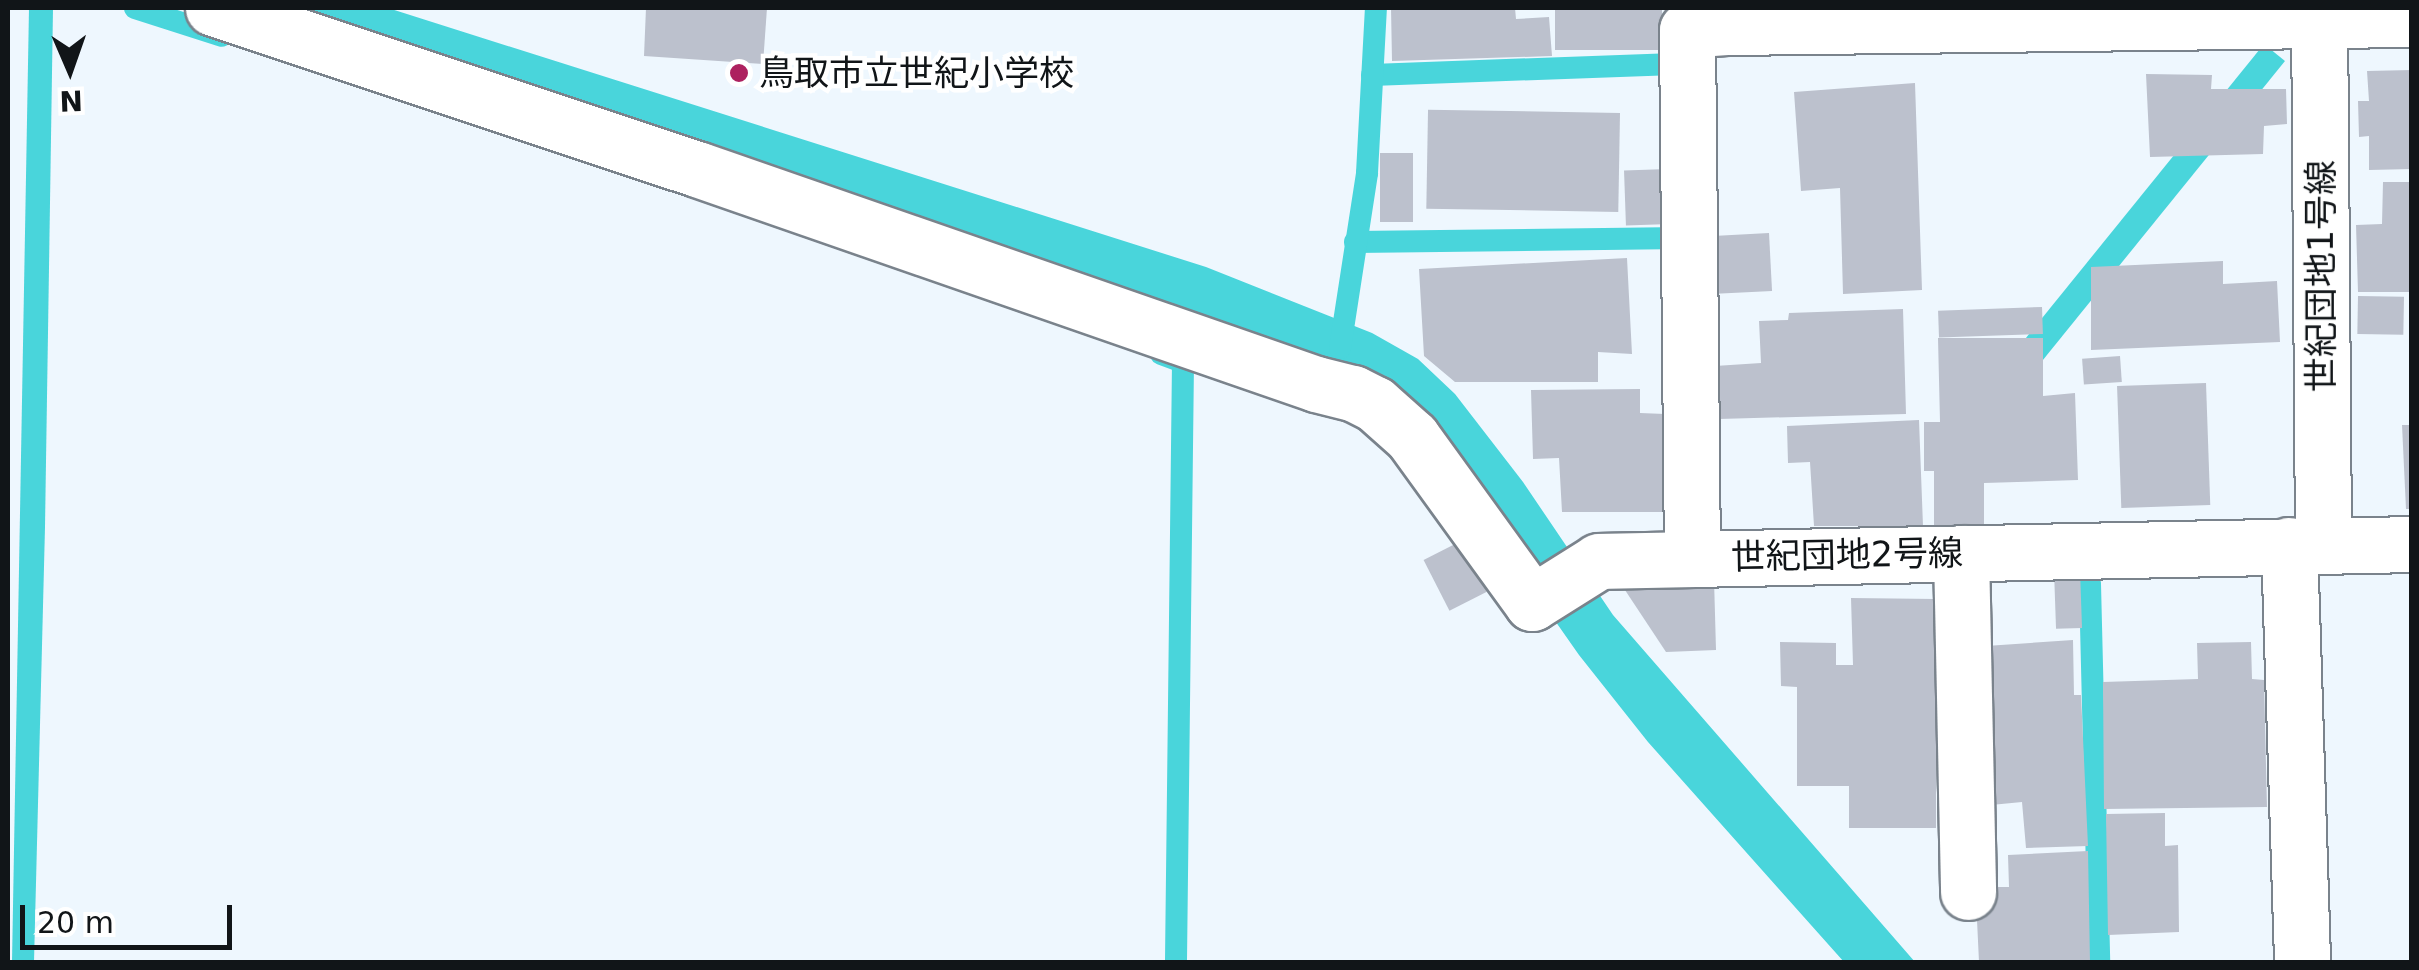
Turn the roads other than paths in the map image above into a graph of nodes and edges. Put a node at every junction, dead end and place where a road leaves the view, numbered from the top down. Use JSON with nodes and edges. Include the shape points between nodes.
{"nodes":[{"id":1,"x":213,"y":8,"type":"edge"},
{"id":2,"x":2319,"y":14,"type":"edge"},
{"id":3,"x":1726,"y":17,"type":"edge"},
{"id":4,"x":2412,"y":18,"type":"edge"},
{"id":5,"x":2412,"y":544,"type":"edge"},
{"id":6,"x":2306,"y":545,"type":"junction"},
{"id":7,"x":1961,"y":553,"type":"junction"},
{"id":8,"x":1692,"y":559,"type":"junction"},
{"id":9,"x":1968,"y":892,"type":"dead end"},
{"id":10,"x":2302,"y":962,"type":"edge"}],
"edges":[{"from":1,"to":8,"type":"street","via":[[1353,392],[1412,437],[1532,604],[1598,561]]},
{"from":2,"to":3,"type":"street"},
{"from":2,"to":4,"type":"street"},
{"from":2,"to":6,"type":"street","name":"世紀団地1号線"},
{"from":3,"to":8,"type":"street","name":"世紀団地2号線","via":[[1687,30]]},
{"from":5,"to":6,"type":"street","name":"世紀団地2号線"},
{"from":6,"to":7,"type":"street","name":"世紀団地2号線"},
{"from":6,"to":10,"type":"street","name":"世紀団地1号線"},
{"from":7,"to":8,"type":"street","name":"世紀団地2号線"},
{"from":7,"to":9,"type":"street"}]}
